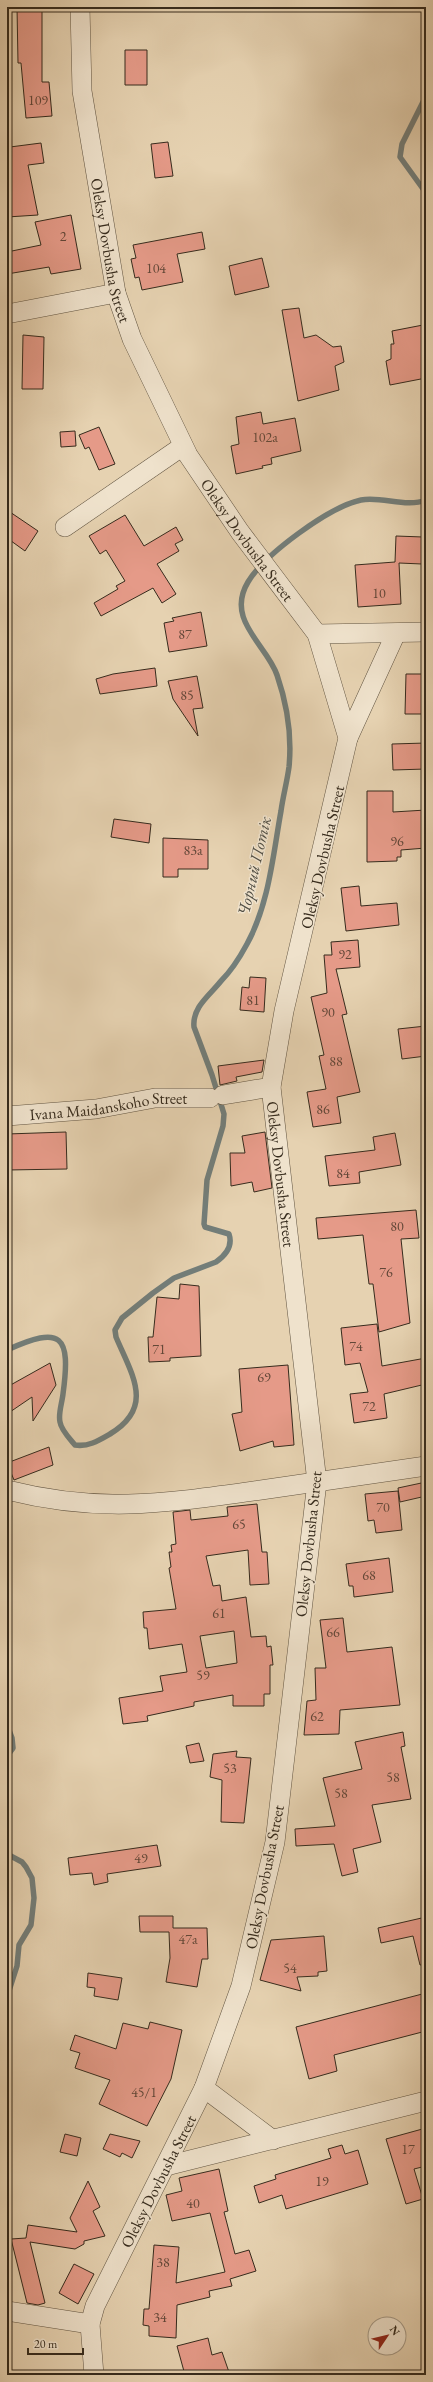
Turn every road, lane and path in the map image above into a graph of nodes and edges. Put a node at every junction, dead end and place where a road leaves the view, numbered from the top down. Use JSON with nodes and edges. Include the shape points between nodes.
{"nodes":[{"id":1,"x":80,"y":7,"type":"edge"},
{"id":2,"x":116,"y":293,"type":"junction"},
{"id":3,"x":7,"y":314,"type":"edge"},
{"id":4,"x":182,"y":446,"type":"junction"},
{"id":5,"x":65,"y":527,"type":"dead end"},
{"id":6,"x":426,"y":632,"type":"edge"},
{"id":7,"x":396,"y":633,"type":"junction"},
{"id":8,"x":317,"y":634,"type":"junction"},
{"id":9,"x":348,"y":738,"type":"junction"},
{"id":10,"x":272,"y":1087,"type":"junction"},
{"id":11,"x":7,"y":1116,"type":"edge"},
{"id":12,"x":426,"y":1466,"type":"edge"},
{"id":13,"x":317,"y":1482,"type":"junction"},
{"id":14,"x":7,"y":1490,"type":"edge"},
{"id":15,"x":204,"y":2088,"type":"junction"},
{"id":16,"x":426,"y":2101,"type":"edge"},
{"id":17,"x":273,"y":2140,"type":"junction"},
{"id":18,"x":166,"y":2166,"type":"junction"},
{"id":19,"x":7,"y":2311,"type":"edge"},
{"id":20,"x":90,"y":2324,"type":"junction"},
{"id":21,"x":94,"y":2375,"type":"edge"}],
"edges":[{"from":1,"to":2,"type":"street","name":"Oleksy Dovbusha Street","via":[[82,91]]},
{"from":2,"to":3,"type":"street"},
{"from":2,"to":4,"type":"street","name":"Oleksy Dovbusha Street","via":[[132,339]]},
{"from":4,"to":5,"type":"street"},
{"from":4,"to":8,"type":"street","name":"Oleksy Dovbusha Street","via":[[216,498]]},
{"from":6,"to":7,"type":"street"},
{"from":7,"to":8,"type":"street"},
{"from":7,"to":9,"type":"street"},
{"from":8,"to":9,"type":"street","name":"Oleksy Dovbusha Street"},
{"from":9,"to":10,"type":"street","name":"Oleksy Dovbusha Street","via":[[284,1011]]},
{"from":10,"to":11,"type":"street","name":"Ivana Maidanskoho Street","via":[[216,1097],[155,1098],[96,1109]]},
{"from":10,"to":13,"type":"street","name":"Oleksy Dovbusha Street"},
{"from":12,"to":13,"type":"street"},
{"from":13,"to":14,"type":"street","via":[[144,1505],[70,1503]]},
{"from":13,"to":15,"type":"street","name":"Oleksy Dovbusha Street","via":[[275,1842],[241,1986]]},
{"from":15,"to":17,"type":"street"},
{"from":15,"to":18,"type":"street","name":"Oleksy Dovbusha Street"},
{"from":16,"to":17,"type":"street"},
{"from":17,"to":18,"type":"street"},
{"from":18,"to":20,"type":"street","name":"Oleksy Dovbusha Street","via":[[100,2296]]},
{"from":19,"to":20,"type":"street"},
{"from":20,"to":21,"type":"street","name":"Oleksy Dovbusha Street"}]}
